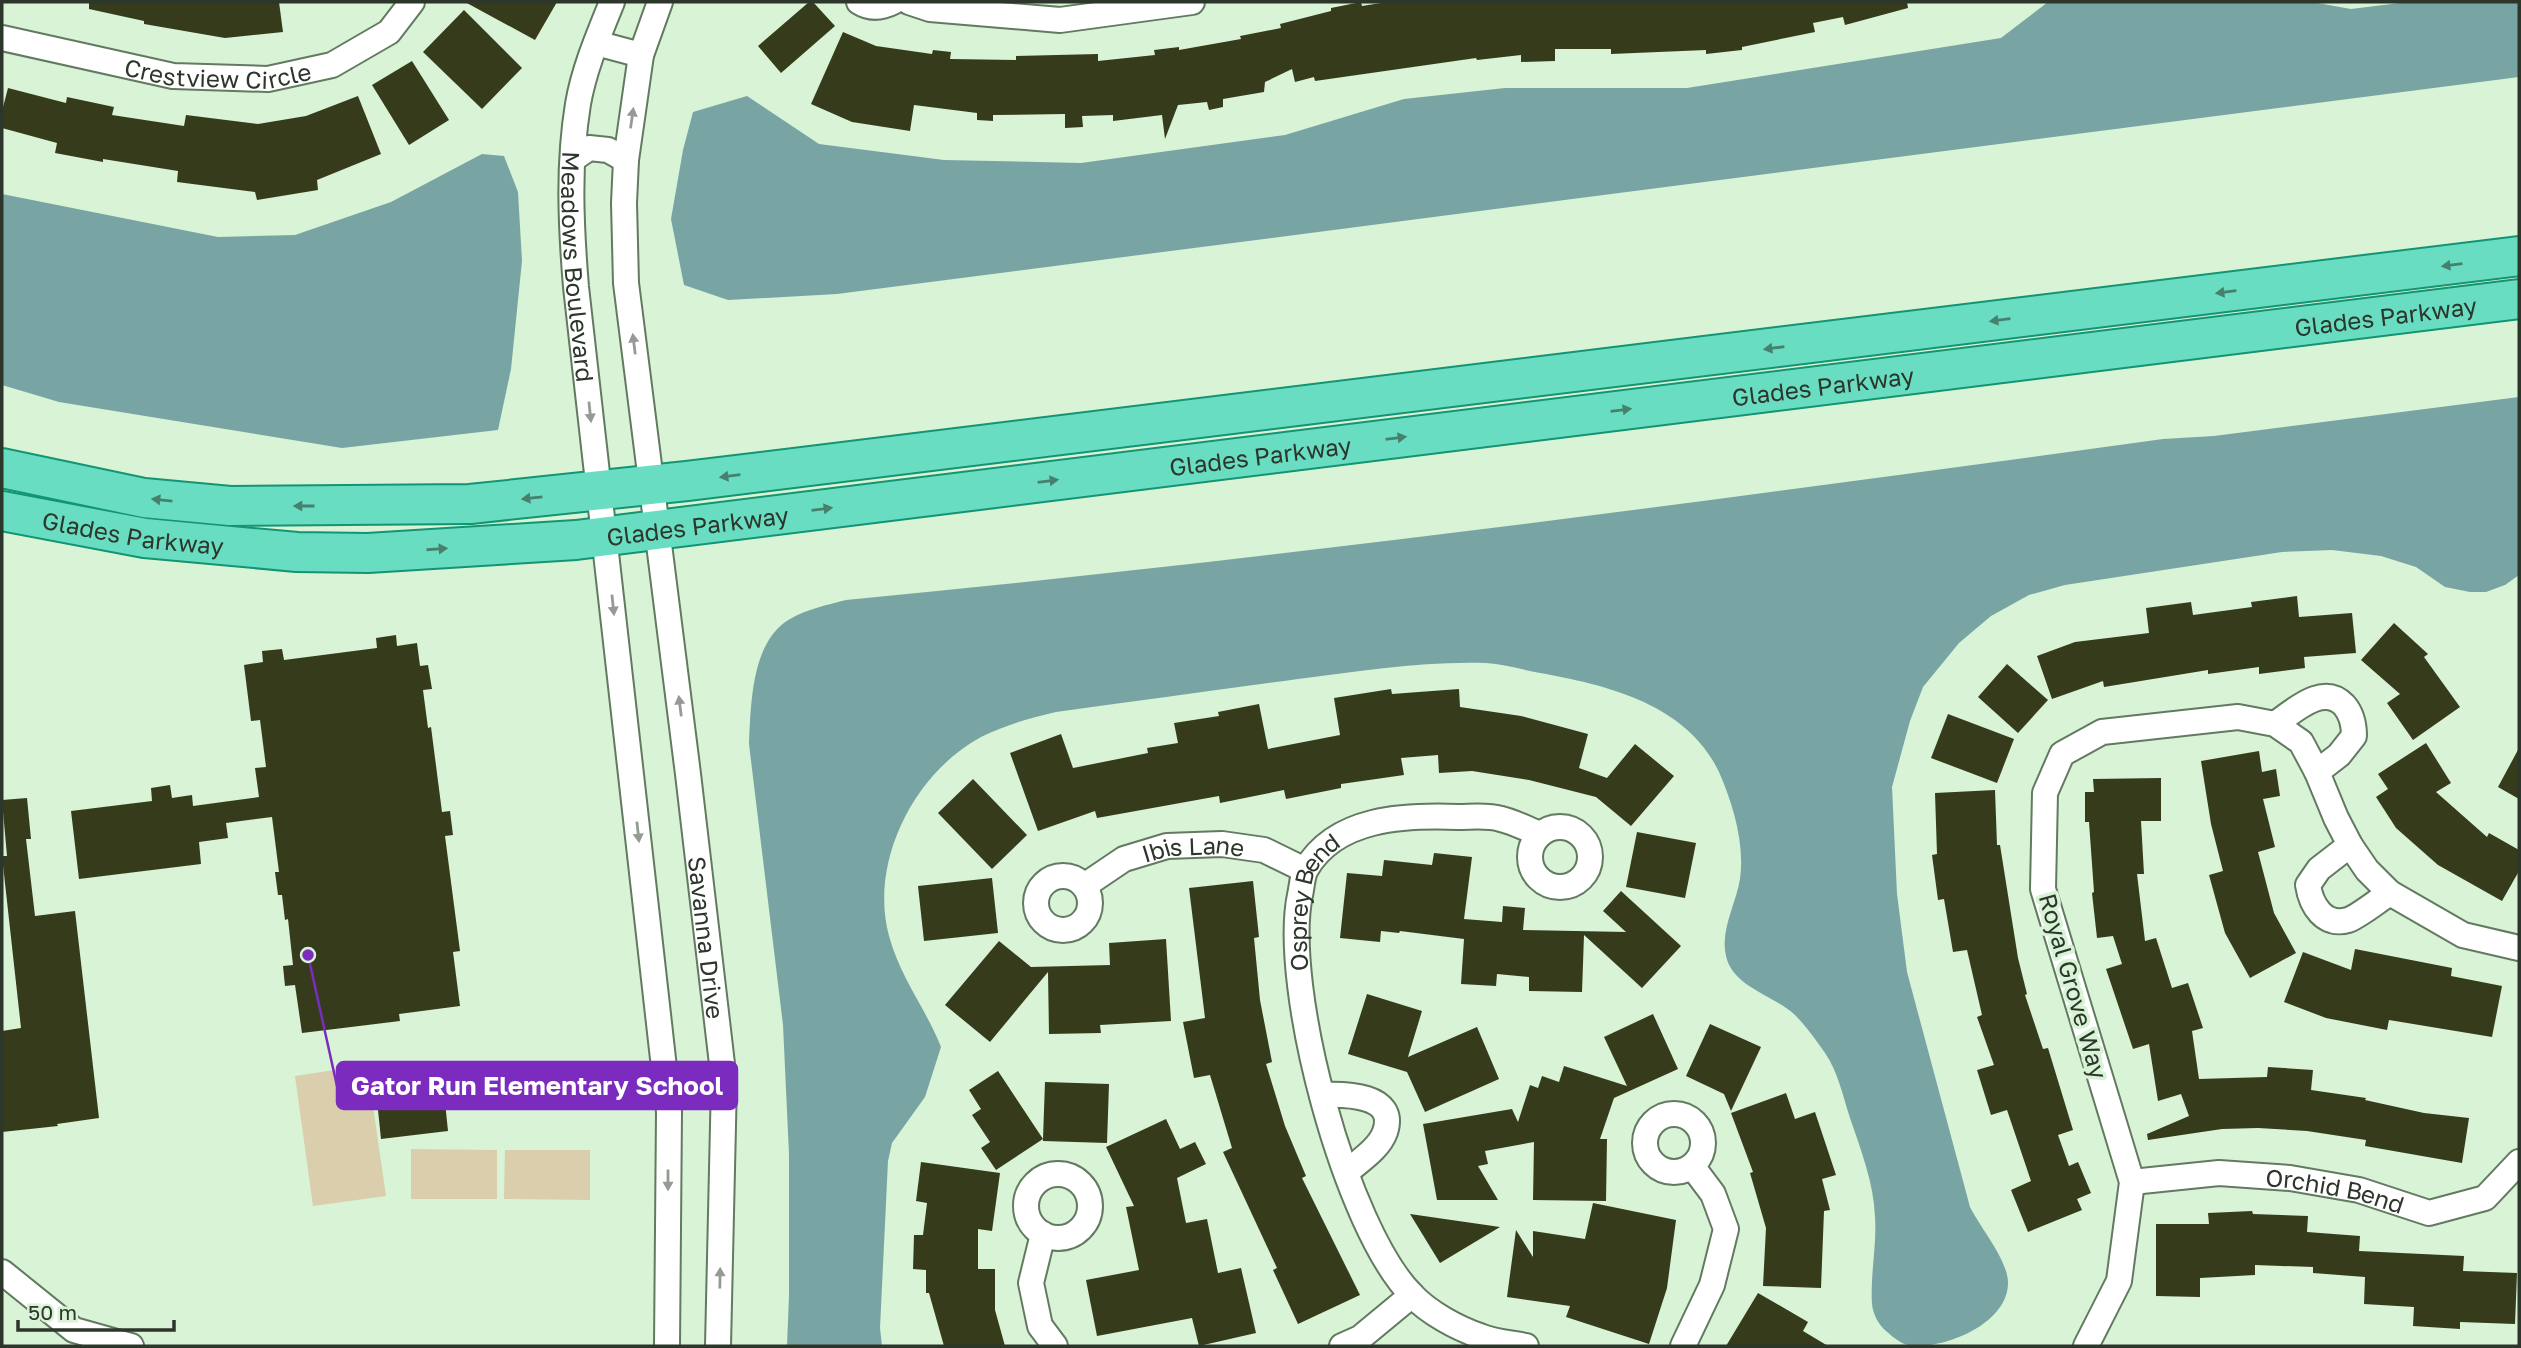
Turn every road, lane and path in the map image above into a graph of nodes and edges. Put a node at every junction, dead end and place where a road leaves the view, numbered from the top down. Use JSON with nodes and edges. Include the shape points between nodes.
{"nodes":[{"id":1,"x":412,"y":2,"type":"edge"},
{"id":2,"x":612,"y":2,"type":"edge"},
{"id":3,"x":660,"y":2,"type":"edge"},
{"id":4,"x":859,"y":2,"type":"edge"},
{"id":5,"x":893,"y":2,"type":"edge"},
{"id":6,"x":909,"y":2,"type":"edge"},
{"id":7,"x":1192,"y":2,"type":"edge"},
{"id":8,"x":1151,"y":5,"type":"edge"},
{"id":9,"x":2,"y":38,"type":"edge"},
{"id":10,"x":596,"y":43,"type":"junction"},
{"id":11,"x":641,"y":55,"type":"junction"},
{"id":12,"x":573,"y":159,"type":"junction"},
{"id":13,"x":626,"y":160,"type":"junction"},
{"id":14,"x":2519,"y":256,"type":"edge"},
{"id":15,"x":2519,"y":299,"type":"edge"},
{"id":16,"x":2,"y":468,"type":"edge"},
{"id":17,"x":652,"y":485,"type":"junction"},
{"id":18,"x":599,"y":491,"type":"junction"},
{"id":19,"x":2,"y":511,"type":"edge"},
{"id":20,"x":657,"y":530,"type":"junction"},
{"id":21,"x":605,"y":538,"type":"junction"},
{"id":22,"x":2276,"y":724,"type":"junction"},
{"id":23,"x":2318,"y":772,"type":"junction"},
{"id":24,"x":1540,"y":834,"type":"dead end"},
{"id":25,"x":2350,"y":845,"type":"junction"},
{"id":26,"x":1305,"y":870,"type":"junction"},
{"id":27,"x":1084,"y":886,"type":"dead end"},
{"id":28,"x":2390,"y":892,"type":"junction"},
{"id":29,"x":2519,"y":947,"type":"edge"},
{"id":30,"x":1322,"y":1095,"type":"junction"},
{"id":31,"x":2519,"y":1162,"type":"edge"},
{"id":32,"x":1692,"y":1166,"type":"dead end"},
{"id":33,"x":1347,"y":1172,"type":"junction"},
{"id":34,"x":2132,"y":1182,"type":"junction"},
{"id":35,"x":1043,"y":1234,"type":"dead end"},
{"id":36,"x":2,"y":1272,"type":"edge"},
{"id":37,"x":1412,"y":1295,"type":"junction"},
{"id":38,"x":131,"y":1346,"type":"edge"},
{"id":39,"x":667,"y":1346,"type":"edge"},
{"id":40,"x":718,"y":1346,"type":"edge"},
{"id":41,"x":1055,"y":1346,"type":"edge"},
{"id":42,"x":1342,"y":1346,"type":"edge"},
{"id":43,"x":1526,"y":1346,"type":"edge"},
{"id":44,"x":1683,"y":1346,"type":"edge"},
{"id":45,"x":2086,"y":1346,"type":"edge"}],
"edges":[{"from":1,"to":9,"type":"street","name":"Crestview Circle","via":[[389,32],[332,65],[268,79],[173,76]]},
{"from":2,"to":10,"type":"street","name":"Meadows Boulevard"},
{"from":3,"to":11,"type":"street","name":"Meadows Boulevard"},
{"from":4,"to":5,"type":"street","via":[[873,8]]},
{"from":6,"to":8,"type":"street","via":[[930,9],[1060,20]]},
{"from":7,"to":8,"type":"street"},
{"from":10,"to":11,"type":"street"},
{"from":10,"to":12,"type":"street","name":"Meadows Boulevard","via":[[578,103]]},
{"from":13,"to":11,"type":"street","name":"Meadows Boulevard","one_way":true},
{"from":12,"to":13,"type":"street","via":[[589,148],[608,150]]},
{"from":12,"to":18,"type":"street","name":"Meadows Boulevard","one_way":true,"via":[[570,213]]},
{"from":17,"to":13,"type":"street","name":"Meadows Boulevard","one_way":true,"via":[[626,283]]},
{"from":14,"to":17,"type":"main road","name":"Glades Parkway","one_way":true},
{"from":20,"to":15,"type":"main road","name":"Glades Parkway","one_way":true},
{"from":18,"to":16,"type":"main road","name":"Glades Parkway","one_way":true,"via":[[470,505],[230,506],[144,498]]},
{"from":17,"to":18,"type":"main road","name":"Glades Parkway"},
{"from":17,"to":20,"type":"street","name":"Meadows Boulevard"},
{"from":18,"to":21,"type":"street","name":"Meadows Boulevard"},
{"from":19,"to":21,"type":"main road","name":"Glades Parkway","one_way":true,"via":[[145,538],[297,552],[368,554]]},
{"from":20,"to":21,"type":"main road","name":"Glades Parkway"},
{"from":40,"to":20,"type":"street","name":"Savanna Drive","one_way":true,"via":[[724,1081]]},
{"from":21,"to":39,"type":"street","one_way":true,"via":[[669,1112]]},
{"from":22,"to":23,"type":"street","name":"Royal Grove Way","via":[[2301,742]]},
{"from":22,"to":23,"type":"street","via":[[2320,697],[2338,699],[2349,711],[2354,736]]},
{"from":22,"to":34,"type":"street","name":"Royal Grove Way","via":[[2238,716],[2102,732],[2062,754],[2045,793],[2043,889]]},
{"from":23,"to":25,"type":"street","name":"Royal Grove Way"},
{"from":24,"to":26,"type":"street","name":"Osprey Bend","via":[[1499,818],[1429,816],[1367,823],[1332,840]]},
{"from":25,"to":28,"type":"street","name":"Royal Grove Way"},
{"from":25,"to":28,"type":"street","via":[[2319,869],[2308,885],[2318,911],[2329,920],[2348,919]]},
{"from":26,"to":27,"type":"street","name":"Ibis Lane","via":[[1264,850],[1222,844],[1167,846],[1124,859]]},
{"from":26,"to":30,"type":"street","name":"Osprey Bend","via":[[1297,909],[1296,964]]},
{"from":28,"to":29,"type":"street","name":"Royal Grove Way","via":[[2463,935]]},
{"from":30,"to":33,"type":"street","name":"Osprey Bend"},
{"from":30,"to":33,"type":"street","via":[[1354,1094],[1371,1100],[1382,1109],[1387,1122],[1374,1149]]},
{"from":31,"to":34,"type":"street","name":"Orchid Bend","via":[[2485,1198],[2429,1213],[2359,1190],[2290,1178],[2219,1173]]},
{"from":32,"to":44,"type":"street","via":[[1713,1194],[1726,1229],[1712,1285]]},
{"from":33,"to":37,"type":"street","name":"Osprey Bend","via":[[1377,1247]]},
{"from":34,"to":45,"type":"street","name":"Royal Grove Way","via":[[2119,1281]]},
{"from":35,"to":41,"type":"street","via":[[1031,1283],[1040,1326]]},
{"from":36,"to":38,"type":"street","via":[[75,1330]]},
{"from":37,"to":42,"type":"street","via":[[1360,1338]]},
{"from":37,"to":43,"type":"street","name":"Osprey Bend","via":[[1481,1337]]}]}
